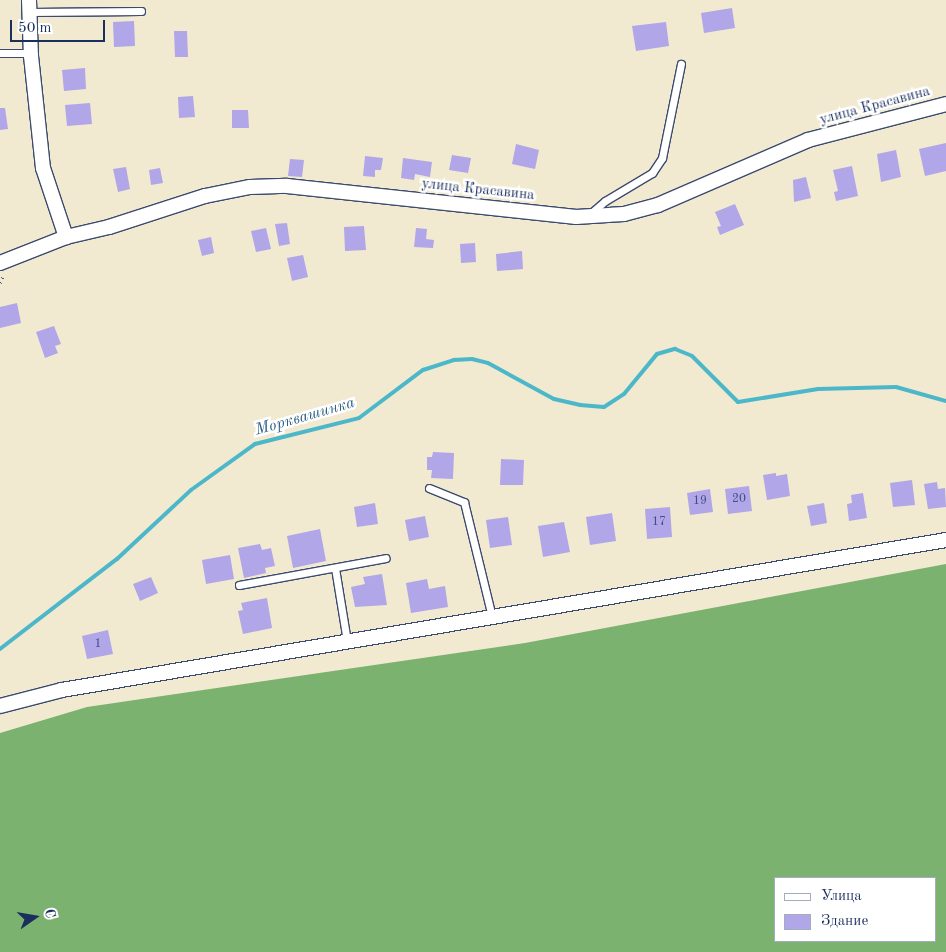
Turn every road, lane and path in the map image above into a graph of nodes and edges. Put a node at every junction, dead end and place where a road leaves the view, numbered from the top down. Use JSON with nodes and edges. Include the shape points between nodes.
{"nodes":[{"id":1,"x":29,"y":6,"type":"edge"},
{"id":2,"x":141,"y":11,"type":"dead end"},
{"id":3,"x":0,"y":53,"type":"edge"},
{"id":4,"x":31,"y":53,"type":"junction"},
{"id":5,"x":681,"y":64,"type":"dead end"},
{"id":6,"x":946,"y":104,"type":"edge"},
{"id":7,"x":588,"y":216,"type":"junction"},
{"id":8,"x":66,"y":237,"type":"junction"},
{"id":9,"x":5,"y":261,"type":"edge"},
{"id":10,"x":429,"y":488,"type":"dead end"},
{"id":11,"x":946,"y":540,"type":"edge"},
{"id":12,"x":386,"y":558,"type":"dead end"},
{"id":13,"x":335,"y":568,"type":"junction"},
{"id":14,"x":239,"y":585,"type":"dead end"},
{"id":15,"x":492,"y":617,"type":"junction"},
{"id":16,"x":347,"y":642,"type":"junction"},
{"id":17,"x":0,"y":706,"type":"edge"}],
"edges":[{"from":1,"to":2,"type":"lane"},
{"from":1,"to":4,"type":"street"},
{"from":3,"to":4,"type":"lane"},
{"from":4,"to":8,"type":"street","via":[[43,168]]},
{"from":5,"to":7,"type":"lane","via":[[662,158],[652,173],[605,201]]},
{"from":6,"to":7,"type":"street","name":"улица Красавина","via":[[808,140],[658,206],[624,214]]},
{"from":7,"to":8,"type":"street","name":"улица Красавина","via":[[287,186],[250,187],[205,196],[109,227]]},
{"from":8,"to":9,"type":"street","name":"улица Красавина"},
{"from":10,"to":15,"type":"lane","via":[[464,502]]},
{"from":11,"to":15,"type":"street"},
{"from":12,"to":13,"type":"lane"},
{"from":13,"to":14,"type":"lane"},
{"from":13,"to":16,"type":"lane"},
{"from":15,"to":16,"type":"street"},
{"from":16,"to":17,"type":"street","via":[[62,690]]}]}
